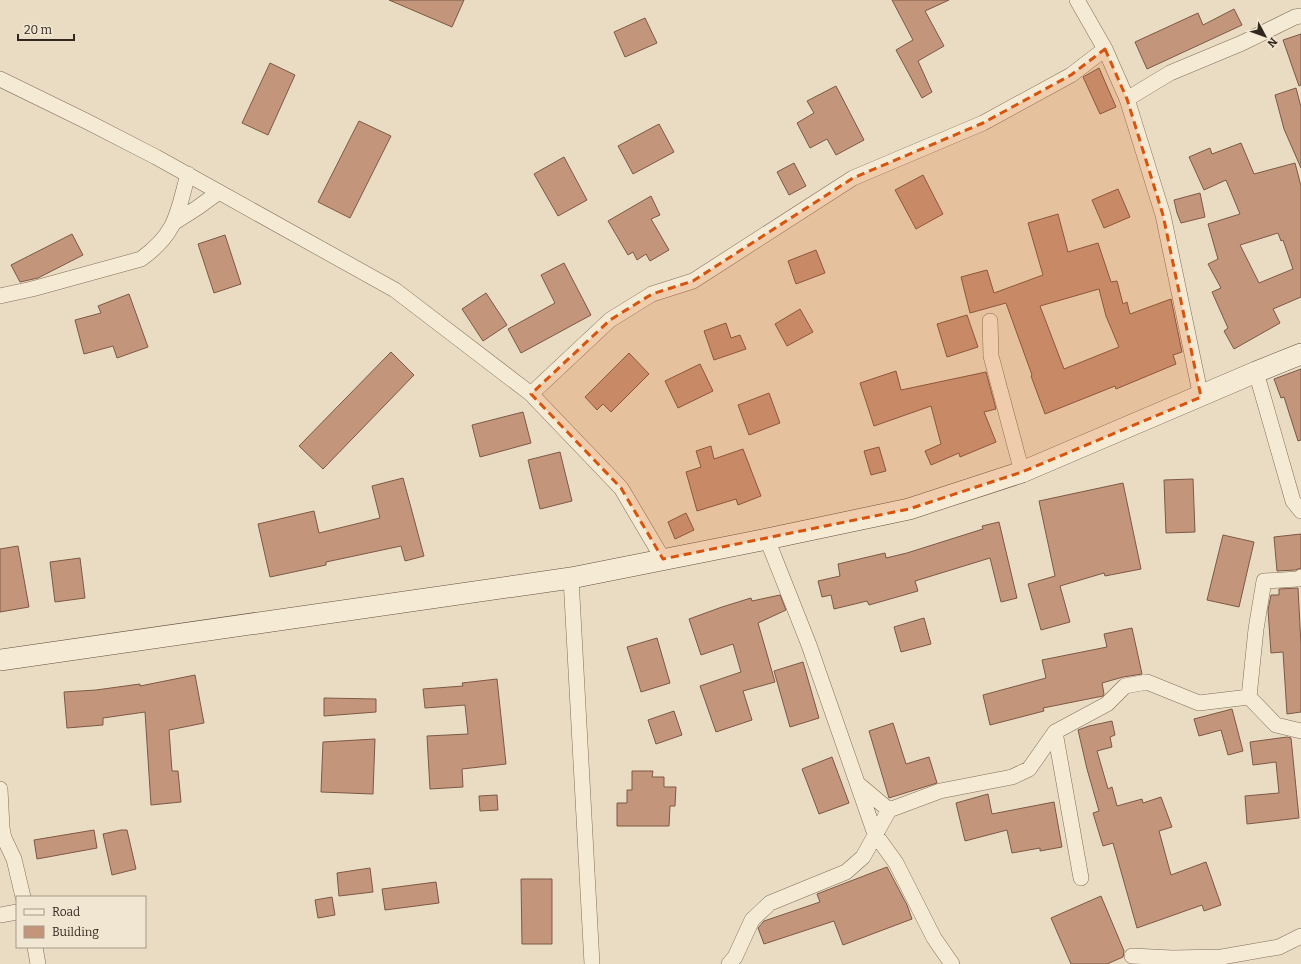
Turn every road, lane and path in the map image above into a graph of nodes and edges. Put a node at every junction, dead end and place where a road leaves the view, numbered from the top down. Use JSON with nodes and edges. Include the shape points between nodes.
{"nodes":[{"id":1,"x":1077,"y":0,"type":"edge"},
{"id":2,"x":1301,"y":16,"type":"edge"},
{"id":3,"x":1105,"y":49,"type":"junction"},
{"id":4,"x":0,"y":79,"type":"edge"},
{"id":5,"x":1128,"y":99,"type":"junction"},
{"id":6,"x":188,"y":174,"type":"junction"},
{"id":7,"x":220,"y":192,"type":"junction"},
{"id":8,"x":174,"y":222,"type":"junction"},
{"id":9,"x":0,"y":296,"type":"edge"},
{"id":10,"x":990,"y":321,"type":"dead end"},
{"id":11,"x":1301,"y":354,"type":"edge"},
{"id":12,"x":1256,"y":372,"type":"junction"},
{"id":13,"x":531,"y":394,"type":"junction"},
{"id":14,"x":1201,"y":396,"type":"junction"},
{"id":15,"x":1022,"y":472,"type":"junction"},
{"id":16,"x":1301,"y":511,"type":"edge"},
{"id":17,"x":767,"y":539,"type":"junction"},
{"id":18,"x":663,"y":559,"type":"junction"},
{"id":19,"x":1301,"y":577,"type":"edge"},
{"id":20,"x":570,"y":578,"type":"junction"},
{"id":21,"x":0,"y":660,"type":"edge"},
{"id":22,"x":1249,"y":697,"type":"junction"},
{"id":23,"x":1301,"y":731,"type":"edge"},
{"id":24,"x":1055,"y":732,"type":"junction"},
{"id":25,"x":857,"y":783,"type":"junction"},
{"id":26,"x":0,"y":789,"type":"edge"},
{"id":27,"x":890,"y":810,"type":"junction"},
{"id":28,"x":875,"y":834,"type":"junction"},
{"id":29,"x":1081,"y":878,"type":"dead end"},
{"id":30,"x":23,"y":896,"type":"edge"},
{"id":31,"x":16,"y":912,"type":"edge"},
{"id":32,"x":0,"y":915,"type":"edge"},
{"id":33,"x":1301,"y":936,"type":"edge"},
{"id":34,"x":35,"y":948,"type":"edge"},
{"id":35,"x":1132,"y":956,"type":"dead end"},
{"id":36,"x":38,"y":964,"type":"edge"},
{"id":37,"x":592,"y":964,"type":"edge"},
{"id":38,"x":729,"y":964,"type":"edge"},
{"id":39,"x":952,"y":964,"type":"edge"}],
"edges":[{"from":1,"to":3,"type":"street"},
{"from":2,"to":5,"type":"street","via":[[1170,73]]},
{"from":3,"to":5,"type":"street"},
{"from":3,"to":13,"type":"street","via":[[1058,83],[983,123],[853,178],[693,281],[652,294],[610,320]]},
{"from":4,"to":6,"type":"street"},
{"from":5,"to":14,"type":"street","via":[[1163,215]]},
{"from":6,"to":7,"type":"street"},
{"from":6,"to":8,"type":"street"},
{"from":7,"to":8,"type":"street"},
{"from":7,"to":13,"type":"street","via":[[395,290]]},
{"from":8,"to":9,"type":"street","via":[[163,241],[141,259],[32,290]]},
{"from":10,"to":15,"type":"street","via":[[991,356]]},
{"from":11,"to":12,"type":"main road"},
{"from":12,"to":14,"type":"main road"},
{"from":12,"to":16,"type":"street","via":[[1293,501]]},
{"from":13,"to":18,"type":"street","via":[[621,488]]},
{"from":14,"to":15,"type":"main road"},
{"from":15,"to":17,"type":"main road","via":[[909,509]]},
{"from":17,"to":18,"type":"main road"},
{"from":17,"to":25,"type":"street","via":[[809,644]]},
{"from":18,"to":20,"type":"main road"},
{"from":19,"to":22,"type":"street","via":[[1264,581]]},
{"from":20,"to":21,"type":"main road"},
{"from":20,"to":37,"type":"street"},
{"from":22,"to":23,"type":"street","via":[[1276,725]]},
{"from":22,"to":24,"type":"street","via":[[1199,703],[1147,682],[1126,686],[1107,704]]},
{"from":24,"to":27,"type":"street","via":[[1029,769],[1012,777],[940,791]]},
{"from":24,"to":29,"type":"street"},
{"from":25,"to":27,"type":"street"},
{"from":25,"to":28,"type":"street"},
{"from":26,"to":30,"type":"street","via":[[4,838],[14,859]]},
{"from":27,"to":28,"type":"street"},
{"from":28,"to":38,"type":"street","via":[[863,856],[846,872],[770,903],[752,920],[735,957]]},
{"from":28,"to":39,"type":"street","via":[[896,863],[934,938]]},
{"from":31,"to":32,"type":"street"},
{"from":33,"to":35,"type":"street","via":[[1279,947],[1222,957]]},
{"from":34,"to":36,"type":"street"}]}
